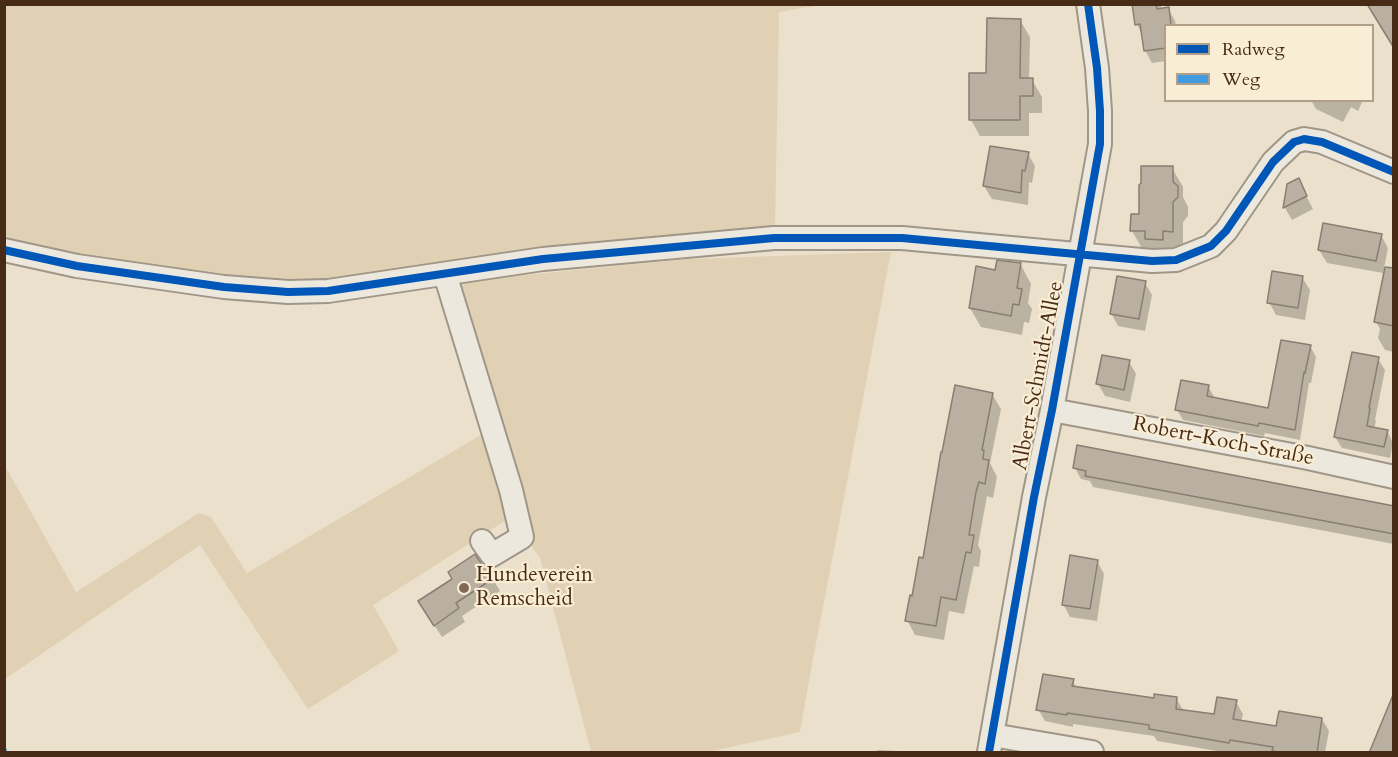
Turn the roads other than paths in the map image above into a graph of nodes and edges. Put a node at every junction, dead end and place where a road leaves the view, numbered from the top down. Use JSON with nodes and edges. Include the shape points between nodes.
{"nodes":[{"id":1,"x":1088,"y":4,"type":"edge"},
{"id":2,"x":1394,"y":172,"type":"edge"},
{"id":3,"x":4,"y":250,"type":"edge"},
{"id":4,"x":1080,"y":254,"type":"junction"},
{"id":5,"x":445,"y":274,"type":"junction"},
{"id":6,"x":1052,"y":410,"type":"junction"},
{"id":7,"x":1394,"y":477,"type":"edge"},
{"id":8,"x":482,"y":541,"type":"dead end"},
{"id":9,"x":990,"y":744,"type":"edge"},
{"id":10,"x":1092,"y":753,"type":"edge"}],
"edges":[{"from":1,"to":4,"type":"street","name":"Albert-Schmidt-Allee","via":[[1097,68],[1100,144]]},
{"from":2,"to":4,"type":"street","via":[[1322,142],[1304,139],[1294,142],[1273,162],[1226,231],[1211,246],[1176,260]]},
{"from":3,"to":5,"type":"street","via":[[77,266],[288,292],[328,291]]},
{"from":4,"to":5,"type":"street","via":[[902,238],[774,238],[543,259]]},
{"from":4,"to":6,"type":"street","name":"Albert-Schmidt-Allee"},
{"from":5,"to":8,"type":"street","via":[[522,537],[492,555]]},
{"from":6,"to":7,"type":"street","name":"Robert-Koch-Straße"},
{"from":6,"to":9,"type":"street","name":"Albert-Schmidt-Allee"},
{"from":9,"to":10,"type":"street"}]}
